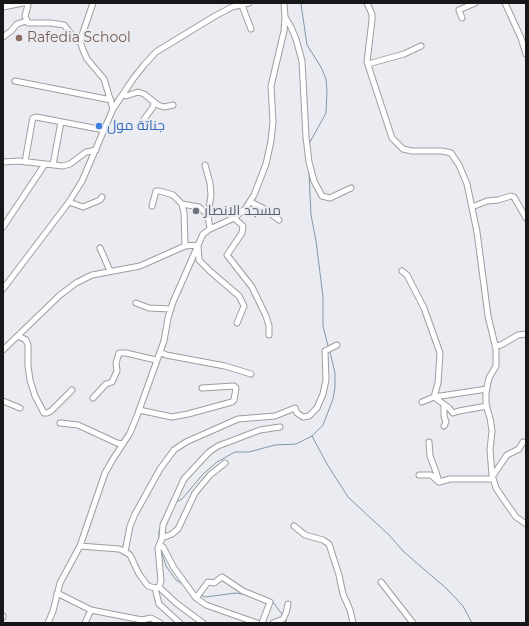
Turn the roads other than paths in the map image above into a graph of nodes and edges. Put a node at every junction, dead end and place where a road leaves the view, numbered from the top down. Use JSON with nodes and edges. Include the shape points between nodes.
{"nodes":[{"id":1,"x":93,"y":3,"type":"edge"},
{"id":2,"x":248,"y":3,"type":"edge"},
{"id":3,"x":284,"y":3,"type":"edge"},
{"id":4,"x":367,"y":3,"type":"edge"},
{"id":5,"x":475,"y":3,"type":"edge"},
{"id":6,"x":505,"y":3,"type":"edge"},
{"id":7,"x":26,"y":4,"type":"edge"},
{"id":8,"x":238,"y":4,"type":"edge"},
{"id":9,"x":3,"y":7,"type":"edge"},
{"id":10,"x":285,"y":17,"type":"junction"},
{"id":11,"x":462,"y":18,"type":"dead end"},
{"id":12,"x":26,"y":20,"type":"junction"},
{"id":13,"x":251,"y":28,"type":"dead end"},
{"id":14,"x":3,"y":37,"type":"edge"},
{"id":15,"x":80,"y":41,"type":"junction"},
{"id":16,"x":421,"y":46,"type":"dead end"},
{"id":17,"x":526,"y":54,"type":"edge"},
{"id":18,"x":368,"y":64,"type":"junction"},
{"id":19,"x":16,"y":81,"type":"dead end"},
{"id":20,"x":122,"y":95,"type":"junction"},
{"id":21,"x":110,"y":98,"type":"junction"},
{"id":22,"x":154,"y":102,"type":"junction"},
{"id":23,"x":173,"y":105,"type":"dead end"},
{"id":24,"x":113,"y":109,"type":"junction"},
{"id":25,"x":61,"y":122,"type":"junction"},
{"id":26,"x":142,"y":122,"type":"dead end"},
{"id":27,"x":104,"y":130,"type":"junction"},
{"id":28,"x":96,"y":150,"type":"junction"},
{"id":29,"x":3,"y":162,"type":"edge"},
{"id":30,"x":25,"y":162,"type":"junction"},
{"id":31,"x":45,"y":164,"type":"junction"},
{"id":32,"x":53,"y":165,"type":"junction"},
{"id":33,"x":205,"y":165,"type":"dead end"},
{"id":34,"x":351,"y":188,"type":"dead end"},
{"id":35,"x":102,"y":197,"type":"dead end"},
{"id":36,"x":70,"y":202,"type":"junction"},
{"id":37,"x":250,"y":202,"type":"junction"},
{"id":38,"x":182,"y":204,"type":"junction"},
{"id":39,"x":152,"y":206,"type":"dead end"},
{"id":40,"x":472,"y":207,"type":"junction"},
{"id":41,"x":208,"y":215,"type":"junction"},
{"id":42,"x":234,"y":218,"type":"junction"},
{"id":43,"x":526,"y":218,"type":"edge"},
{"id":44,"x":279,"y":220,"type":"dead end"},
{"id":45,"x":3,"y":227,"type":"edge"},
{"id":46,"x":210,"y":229,"type":"junction"},
{"id":47,"x":198,"y":245,"type":"junction"},
{"id":48,"x":185,"y":246,"type":"junction"},
{"id":49,"x":100,"y":248,"type":"dead end"},
{"id":50,"x":110,"y":271,"type":"junction"},
{"id":51,"x":402,"y":271,"type":"dead end"},
{"id":52,"x":3,"y":289,"type":"edge"},
{"id":53,"x":136,"y":303,"type":"dead end"},
{"id":54,"x":171,"y":309,"type":"junction"},
{"id":55,"x":237,"y":323,"type":"dead end"},
{"id":56,"x":526,"y":334,"type":"edge"},
{"id":57,"x":269,"y":335,"type":"dead end"},
{"id":58,"x":18,"y":336,"type":"junction"},
{"id":59,"x":337,"y":345,"type":"dead end"},
{"id":60,"x":495,"y":346,"type":"junction"},
{"id":61,"x":3,"y":350,"type":"edge"},
{"id":62,"x":160,"y":352,"type":"junction"},
{"id":63,"x":156,"y":360,"type":"junction"},
{"id":64,"x":251,"y":374,"type":"dead end"},
{"id":65,"x":202,"y":388,"type":"dead end"},
{"id":66,"x":487,"y":389,"type":"junction"},
{"id":67,"x":72,"y":390,"type":"dead end"},
{"id":68,"x":434,"y":397,"type":"junction"},
{"id":69,"x":93,"y":398,"type":"dead end"},
{"id":70,"x":3,"y":401,"type":"edge"},
{"id":71,"x":422,"y":402,"type":"dead end"},
{"id":72,"x":444,"y":405,"type":"junction"},
{"id":73,"x":487,"y":406,"type":"junction"},
{"id":74,"x":20,"y":408,"type":"dead end"},
{"id":75,"x":139,"y":410,"type":"junction"},
{"id":76,"x":60,"y":423,"type":"dead end"},
{"id":77,"x":444,"y":426,"type":"dead end"},
{"id":78,"x":280,"y":427,"type":"dead end"},
{"id":79,"x":429,"y":442,"type":"dead end"},
{"id":80,"x":523,"y":442,"type":"dead end"},
{"id":81,"x":122,"y":444,"type":"junction"},
{"id":82,"x":225,"y":463,"type":"dead end"},
{"id":83,"x":418,"y":475,"type":"dead end"},
{"id":84,"x":492,"y":477,"type":"junction"},
{"id":85,"x":439,"y":482,"type":"junction"},
{"id":86,"x":526,"y":524,"type":"edge"},
{"id":87,"x":294,"y":526,"type":"dead end"},
{"id":88,"x":162,"y":538,"type":"junction"},
{"id":89,"x":80,"y":546,"type":"junction"},
{"id":90,"x":159,"y":546,"type":"junction"},
{"id":91,"x":125,"y":552,"type":"junction"},
{"id":92,"x":381,"y":582,"type":"dead end"},
{"id":93,"x":157,"y":587,"type":"junction"},
{"id":94,"x":57,"y":593,"type":"junction"},
{"id":95,"x":196,"y":598,"type":"junction"},
{"id":96,"x":288,"y":604,"type":"dead end"},
{"id":97,"x":91,"y":610,"type":"junction"},
{"id":98,"x":48,"y":623,"type":"edge"},
{"id":99,"x":85,"y":623,"type":"edge"},
{"id":100,"x":160,"y":623,"type":"edge"},
{"id":101,"x":180,"y":623,"type":"edge"},
{"id":102,"x":203,"y":623,"type":"edge"},
{"id":103,"x":257,"y":623,"type":"edge"},
{"id":104,"x":262,"y":623,"type":"edge"},
{"id":105,"x":273,"y":623,"type":"edge"},
{"id":106,"x":353,"y":623,"type":"edge"},
{"id":107,"x":413,"y":623,"type":"edge"}],
"edges":[{"from":1,"to":15,"type":"street"},
{"from":2,"to":8,"type":"street"},
{"from":3,"to":10,"type":"street"},
{"from":4,"to":18,"type":"street","via":[[372,14]]},
{"from":5,"to":11,"type":"street","via":[[459,10]]},
{"from":6,"to":17,"type":"street"},
{"from":7,"to":9,"type":"street"},
{"from":7,"to":12,"type":"street"},
{"from":8,"to":13,"type":"street","via":[[245,10]]},
{"from":8,"to":20,"type":"street","via":[[156,52]]},
{"from":10,"to":34,"type":"street","via":[[296,39],[302,61],[306,137],[314,181],[322,196],[330,198]]},
{"from":10,"to":37,"type":"street","via":[[271,86],[271,141],[266,164]]},
{"from":12,"to":14,"type":"street","via":[[17,24]]},
{"from":12,"to":15,"type":"street","via":[[28,23],[64,25]]},
{"from":15,"to":21,"type":"street","via":[[87,59],[104,79]]},
{"from":16,"to":18,"type":"street","via":[[404,54]]},
{"from":18,"to":40,"type":"street","via":[[392,138],[403,149],[451,153],[464,174]]},
{"from":19,"to":21,"type":"street"},
{"from":20,"to":21,"type":"street","via":[[115,101]]},
{"from":20,"to":22,"type":"street","via":[[138,92]]},
{"from":20,"to":24,"type":"street"},
{"from":21,"to":24,"type":"street"},
{"from":22,"to":23,"type":"street","via":[[164,107]]},
{"from":22,"to":26,"type":"street"},
{"from":24,"to":27,"type":"street"},
{"from":25,"to":27,"type":"street"},
{"from":25,"to":30,"type":"street","via":[[36,116],[33,118]]},
{"from":25,"to":32,"type":"street"},
{"from":27,"to":28,"type":"street"},
{"from":28,"to":32,"type":"street","via":[[86,152],[70,164]]},
{"from":28,"to":36,"type":"street"},
{"from":29,"to":30,"type":"street"},
{"from":30,"to":31,"type":"street"},
{"from":31,"to":32,"type":"street"},
{"from":31,"to":45,"type":"street"},
{"from":33,"to":41,"type":"street","via":[[211,195]]},
{"from":35,"to":36,"type":"street","via":[[83,207]]},
{"from":36,"to":52,"type":"street"},
{"from":37,"to":42,"type":"street"},
{"from":37,"to":44,"type":"street"},
{"from":38,"to":39,"type":"street","via":[[173,195],[156,191]]},
{"from":38,"to":41,"type":"street","via":[[199,208]]},
{"from":38,"to":48,"type":"street"},
{"from":40,"to":43,"type":"street","via":[[487,200],[512,196]]},
{"from":40,"to":60,"type":"street","via":[[488,316]]},
{"from":41,"to":46,"type":"street"},
{"from":42,"to":46,"type":"street"},
{"from":42,"to":57,"type":"street","via":[[243,226],[242,233],[227,255],[252,287],[266,316]]},
{"from":46,"to":47,"type":"street","via":[[203,234]]},
{"from":47,"to":48,"type":"street"},
{"from":47,"to":54,"type":"street"},
{"from":47,"to":55,"type":"street","via":[[200,260],[239,296],[244,306]]},
{"from":48,"to":50,"type":"street","via":[[140,266]]},
{"from":49,"to":50,"type":"street"},
{"from":50,"to":58,"type":"street","via":[[92,275],[76,283]]},
{"from":51,"to":68,"type":"street","via":[[407,275],[424,308],[440,353],[438,383]]},
{"from":53,"to":54,"type":"street","via":[[149,308]]},
{"from":54,"to":62,"type":"street"},
{"from":56,"to":60,"type":"street"},
{"from":58,"to":61,"type":"street"},
{"from":58,"to":67,"type":"street","via":[[28,344],[30,380],[44,413],[51,411]]},
{"from":59,"to":91,"type":"street","via":[[325,351],[326,380],[323,394],[317,408],[309,416],[303,417],[295,408],[275,416],[238,419],[174,450],[160,469],[135,514]]},
{"from":60,"to":66,"type":"street","via":[[496,366],[489,378]]},
{"from":62,"to":63,"type":"street"},
{"from":62,"to":64,"type":"street"},
{"from":63,"to":69,"type":"street","via":[[119,353],[117,371],[112,382],[106,384]]},
{"from":63,"to":75,"type":"street"},
{"from":65,"to":75,"type":"street","via":[[234,386],[234,400],[172,417]]},
{"from":66,"to":68,"type":"street"},
{"from":66,"to":73,"type":"street"},
{"from":68,"to":71,"type":"street"},
{"from":68,"to":72,"type":"street"},
{"from":70,"to":74,"type":"street"},
{"from":72,"to":73,"type":"street","via":[[453,414]]},
{"from":72,"to":77,"type":"street"},
{"from":73,"to":84,"type":"street","via":[[492,431]]},
{"from":75,"to":81,"type":"street","via":[[130,433]]},
{"from":76,"to":81,"type":"street","via":[[78,425]]},
{"from":78,"to":88,"type":"street","via":[[253,432],[209,452],[184,479],[163,525]]},
{"from":79,"to":85,"type":"street","via":[[430,456]]},
{"from":80,"to":84,"type":"street","via":[[519,449],[507,455]]},
{"from":81,"to":89,"type":"street","via":[[105,473]]},
{"from":82,"to":88,"type":"street","via":[[210,474],[195,493],[178,529]]},
{"from":83,"to":85,"type":"street","via":[[431,476]]},
{"from":84,"to":85,"type":"street"},
{"from":84,"to":86,"type":"street","via":[[496,488],[516,516]]},
{"from":87,"to":106,"type":"street","via":[[305,535],[329,544]]},
{"from":88,"to":90,"type":"street"},
{"from":89,"to":91,"type":"street","via":[[119,549]]},
{"from":89,"to":94,"type":"street"},
{"from":90,"to":93,"type":"street","via":[[161,581]]},
{"from":90,"to":95,"type":"street","via":[[163,547],[174,568]]},
{"from":91,"to":93,"type":"street","via":[[130,555],[148,586]]},
{"from":92,"to":107,"type":"street"},
{"from":93,"to":101,"type":"street","via":[[160,604]]},
{"from":93,"to":102,"type":"street"},
{"from":94,"to":97,"type":"street"},
{"from":94,"to":98,"type":"street"},
{"from":95,"to":103,"type":"street","via":[[206,605]]},
{"from":95,"to":104,"type":"street","via":[[208,582],[214,583],[222,577],[243,591],[270,602]]},
{"from":96,"to":105,"type":"street","via":[[283,619]]},
{"from":97,"to":99,"type":"street"},
{"from":97,"to":100,"type":"street","via":[[142,620],[151,618]]}]}
